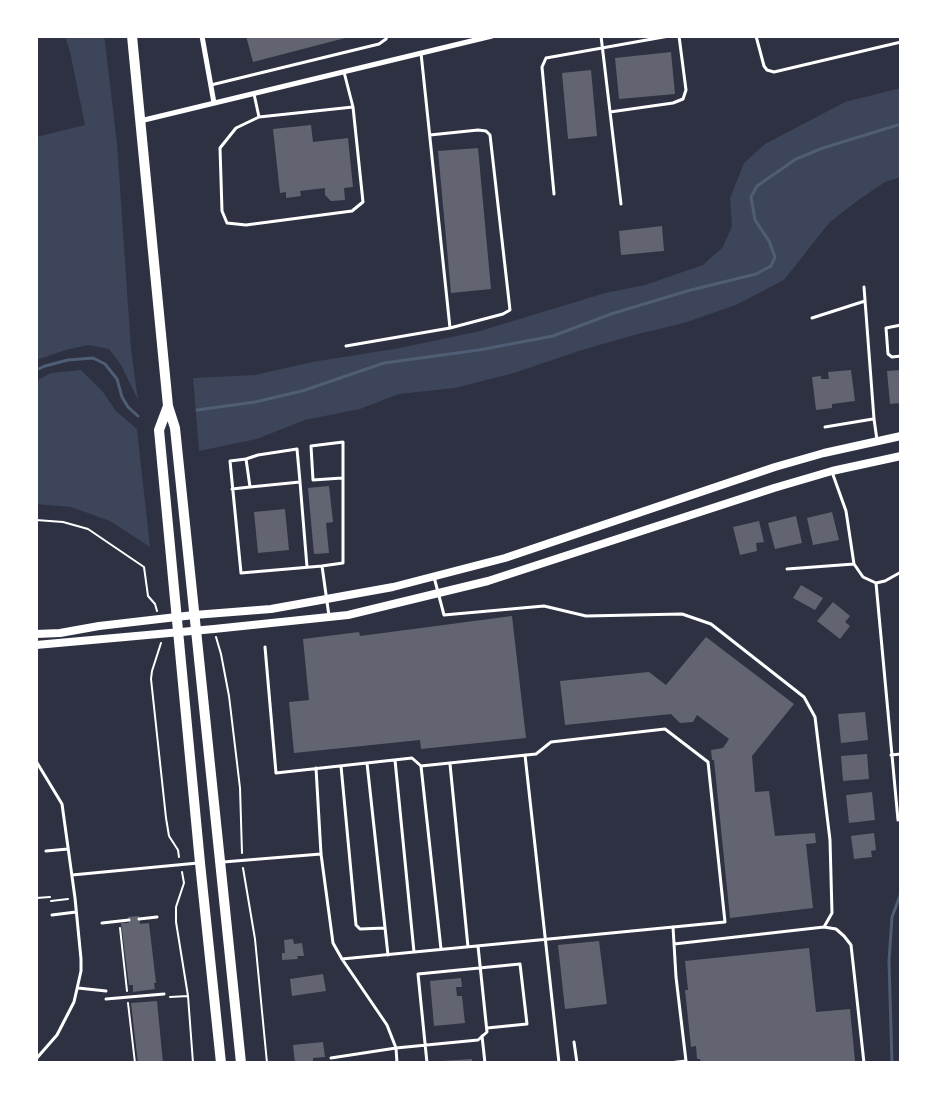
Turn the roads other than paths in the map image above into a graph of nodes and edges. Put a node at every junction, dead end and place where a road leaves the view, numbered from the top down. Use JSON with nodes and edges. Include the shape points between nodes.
{"nodes":[{"id":1,"x":132,"y":36,"type":"edge"},
{"id":2,"x":202,"y":36,"type":"edge"},
{"id":3,"x":386,"y":36,"type":"edge"},
{"id":4,"x":492,"y":36,"type":"edge"},
{"id":5,"x":602,"y":36,"type":"edge"},
{"id":6,"x":669,"y":36,"type":"edge"},
{"id":7,"x":679,"y":36,"type":"edge"},
{"id":8,"x":756,"y":36,"type":"edge"},
{"id":9,"x":901,"y":42,"type":"edge"},
{"id":10,"x":603,"y":49,"type":"junction"},
{"id":11,"x":421,"y":53,"type":"junction"},
{"id":12,"x":344,"y":72,"type":"junction"},
{"id":13,"x":211,"y":85,"type":"junction"},
{"id":14,"x":254,"y":94,"type":"junction"},
{"id":15,"x":214,"y":103,"type":"junction"},
{"id":16,"x":353,"y":107,"type":"junction"},
{"id":17,"x":610,"y":112,"type":"junction"},
{"id":18,"x":259,"y":117,"type":"junction"},
{"id":19,"x":140,"y":121,"type":"junction"},
{"id":20,"x":430,"y":135,"type":"junction"},
{"id":21,"x":554,"y":194,"type":"dead end"},
{"id":22,"x":621,"y":204,"type":"dead end"},
{"id":23,"x":864,"y":287,"type":"dead end"},
{"id":24,"x":865,"y":301,"type":"junction"},
{"id":25,"x":812,"y":318,"type":"dead end"},
{"id":26,"x":901,"y":325,"type":"edge"},
{"id":27,"x":450,"y":328,"type":"junction"},
{"id":28,"x":346,"y":346,"type":"dead end"},
{"id":29,"x":901,"y":356,"type":"edge"},
{"id":30,"x":168,"y":406,"type":"junction"},
{"id":31,"x":874,"y":419,"type":"junction"},
{"id":32,"x":825,"y":427,"type":"dead end"},
{"id":33,"x":901,"y":436,"type":"edge"},
{"id":34,"x":877,"y":441,"type":"junction"},
{"id":35,"x":901,"y":456,"type":"edge"},
{"id":36,"x":246,"y":459,"type":"junction"},
{"id":37,"x":832,"y":471,"type":"junction"},
{"id":38,"x":342,"y":478,"type":"junction"},
{"id":39,"x":300,"y":482,"type":"junction"},
{"id":40,"x":250,"y":487,"type":"junction"},
{"id":41,"x":232,"y":489,"type":"junction"},
{"id":42,"x":854,"y":564,"type":"junction"},
{"id":43,"x":322,"y":566,"type":"junction"},
{"id":44,"x":307,"y":567,"type":"junction"},
{"id":45,"x":787,"y":570,"type":"dead end"},
{"id":46,"x":901,"y":572,"type":"edge"},
{"id":47,"x":434,"y":577,"type":"junction"},
{"id":48,"x":876,"y":583,"type":"junction"},
{"id":49,"x":438,"y":594,"type":"junction"},
{"id":50,"x":327,"y":600,"type":"junction"},
{"id":51,"x":194,"y":615,"type":"junction"},
{"id":52,"x":176,"y":617,"type":"junction"},
{"id":53,"x":329,"y":617,"type":"junction"},
{"id":54,"x":196,"y":630,"type":"junction"},
{"id":55,"x":178,"y":632,"type":"junction"},
{"id":56,"x":36,"y":634,"type":"edge"},
{"id":57,"x":36,"y":645,"type":"edge"},
{"id":58,"x":265,"y":646,"type":"dead end"},
{"id":59,"x":901,"y":754,"type":"edge"},
{"id":60,"x":892,"y":755,"type":"junction"},
{"id":61,"x":525,"y":756,"type":"junction"},
{"id":62,"x":395,"y":760,"type":"junction"},
{"id":63,"x":36,"y":761,"type":"edge"},
{"id":64,"x":367,"y":763,"type":"junction"},
{"id":65,"x":450,"y":764,"type":"junction"},
{"id":66,"x":340,"y":766,"type":"junction"},
{"id":67,"x":420,"y":766,"type":"junction"},
{"id":68,"x":316,"y":768,"type":"junction"},
{"id":69,"x":898,"y":820,"type":"dead end"},
{"id":70,"x":68,"y":849,"type":"junction"},
{"id":71,"x":46,"y":851,"type":"dead end"},
{"id":72,"x":321,"y":854,"type":"junction"},
{"id":73,"x":220,"y":862,"type":"junction"},
{"id":74,"x":200,"y":863,"type":"junction"},
{"id":75,"x":72,"y":875,"type":"junction"},
{"id":76,"x":76,"y":912,"type":"junction"},
{"id":77,"x":52,"y":915,"type":"dead end"},
{"id":78,"x":157,"y":918,"type":"dead end"},
{"id":79,"x":140,"y":919,"type":"dead end"},
{"id":80,"x":129,"y":920,"type":"dead end"},
{"id":81,"x":102,"y":923,"type":"dead end"},
{"id":82,"x":673,"y":927,"type":"junction"},
{"id":83,"x":385,"y":928,"type":"junction"},
{"id":84,"x":824,"y":928,"type":"junction"},
{"id":85,"x":545,"y":939,"type":"junction"},
{"id":86,"x":674,"y":944,"type":"junction"},
{"id":87,"x":478,"y":946,"type":"junction"},
{"id":88,"x":468,"y":947,"type":"junction"},
{"id":89,"x":441,"y":949,"type":"junction"},
{"id":90,"x":414,"y":952,"type":"junction"},
{"id":91,"x":388,"y":955,"type":"junction"},
{"id":92,"x":342,"y":959,"type":"junction"},
{"id":93,"x":480,"y":967,"type":"junction"},
{"id":94,"x":78,"y":988,"type":"junction"},
{"id":95,"x":106,"y":991,"type":"dead end"},
{"id":96,"x":164,"y":994,"type":"dead end"},
{"id":97,"x":106,"y":999,"type":"dead end"},
{"id":98,"x":487,"y":1028,"type":"junction"},
{"id":99,"x":482,"y":1036,"type":"junction"},
{"id":100,"x":574,"y":1042,"type":"dead end"},
{"id":101,"x":426,"y":1045,"type":"junction"},
{"id":102,"x":396,"y":1048,"type":"junction"},
{"id":103,"x":331,"y":1058,"type":"dead end"},
{"id":104,"x":36,"y":1059,"type":"edge"},
{"id":105,"x":686,"y":1062,"type":"edge"},
{"id":106,"x":221,"y":1063,"type":"edge"},
{"id":107,"x":242,"y":1063,"type":"edge"},
{"id":108,"x":397,"y":1063,"type":"edge"},
{"id":109,"x":427,"y":1063,"type":"edge"},
{"id":110,"x":485,"y":1063,"type":"edge"},
{"id":111,"x":559,"y":1063,"type":"edge"},
{"id":112,"x":577,"y":1063,"type":"edge"},
{"id":113,"x":669,"y":1063,"type":"edge"},
{"id":114,"x":864,"y":1063,"type":"edge"}],
"edges":[{"from":1,"to":19,"type":"highway"},
{"from":2,"to":13,"type":"street"},
{"from":3,"to":13,"type":"lane","via":[[379,44]]},
{"from":4,"to":11,"type":"street"},
{"from":5,"to":10,"type":"lane"},
{"from":6,"to":10,"type":"lane"},
{"from":7,"to":17,"type":"lane","via":[[686,90],[683,99]]},
{"from":8,"to":9,"type":"lane","via":[[764,66],[774,72]]},
{"from":10,"to":17,"type":"lane"},
{"from":10,"to":21,"type":"lane","via":[[546,58],[542,67]]},
{"from":11,"to":12,"type":"street"},
{"from":11,"to":20,"type":"lane"},
{"from":12,"to":14,"type":"street"},
{"from":12,"to":16,"type":"lane"},
{"from":13,"to":15,"type":"street"},
{"from":14,"to":15,"type":"street"},
{"from":14,"to":18,"type":"lane"},
{"from":15,"to":19,"type":"street"},
{"from":16,"to":18,"type":"lane"},
{"from":16,"to":18,"type":"lane","via":[[363,202],[352,211],[246,225],[227,223],[222,211],[220,148],[236,128]]},
{"from":17,"to":22,"type":"lane"},
{"from":19,"to":30,"type":"highway"},
{"from":20,"to":27,"type":"lane"},
{"from":20,"to":27,"type":"lane","via":[[478,130],[490,135],[509,300],[510,310],[503,314]]},
{"from":23,"to":24,"type":"lane"},
{"from":24,"to":25,"type":"lane"},
{"from":24,"to":31,"type":"lane"},
{"from":26,"to":29,"type":"lane","via":[[886,328],[888,354]]},
{"from":27,"to":28,"type":"lane"},
{"from":30,"to":51,"type":"highway","via":[[175,428]]},
{"from":30,"to":52,"type":"highway","via":[[159,430]]},
{"from":31,"to":32,"type":"lane"},
{"from":31,"to":34,"type":"lane"},
{"from":33,"to":34,"type":"street"},
{"from":34,"to":47,"type":"street","via":[[775,467],[505,558]]},
{"from":35,"to":37,"type":"street"},
{"from":36,"to":39,"type":"lane","via":[[297,449]]},
{"from":36,"to":40,"type":"lane"},
{"from":36,"to":41,"type":"lane","via":[[230,461]]},
{"from":37,"to":42,"type":"lane","via":[[846,511]]},
{"from":37,"to":49,"type":"street","via":[[518,572]]},
{"from":38,"to":38,"type":"lane","via":[[343,442],[311,446],[313,480]]},
{"from":38,"to":43,"type":"lane","via":[[343,563]]},
{"from":39,"to":40,"type":"lane"},
{"from":39,"to":44,"type":"lane"},
{"from":40,"to":41,"type":"lane"},
{"from":41,"to":44,"type":"lane","via":[[241,574]]},
{"from":42,"to":45,"type":"lane"},
{"from":42,"to":48,"type":"lane","via":[[863,577]]},
{"from":43,"to":44,"type":"lane"},
{"from":43,"to":50,"type":"lane"},
{"from":46,"to":48,"type":"lane"},
{"from":47,"to":49,"type":"lane"},
{"from":47,"to":50,"type":"street"},
{"from":48,"to":60,"type":"lane"},
{"from":49,"to":53,"type":"street"},
{"from":49,"to":84,"type":"lane","via":[[444,615],[544,606],[586,616],[682,614],[711,624],[804,697],[815,718],[830,840],[832,913]]},
{"from":50,"to":51,"type":"street","via":[[271,609]]},
{"from":50,"to":53,"type":"lane"},
{"from":51,"to":52,"type":"street"},
{"from":51,"to":54,"type":"highway"},
{"from":52,"to":55,"type":"highway"},
{"from":52,"to":56,"type":"street"},
{"from":53,"to":54,"type":"street"},
{"from":54,"to":55,"type":"street"},
{"from":54,"to":73,"type":"highway"},
{"from":55,"to":57,"type":"street"},
{"from":55,"to":74,"type":"highway"},
{"from":58,"to":68,"type":"lane","via":[[276,772]]},
{"from":59,"to":60,"type":"lane"},
{"from":60,"to":69,"type":"lane"},
{"from":61,"to":65,"type":"lane"},
{"from":61,"to":82,"type":"lane","via":[[536,754],[550,742],[665,729],[708,762],[725,922]]},
{"from":61,"to":85,"type":"lane"},
{"from":62,"to":64,"type":"lane"},
{"from":62,"to":67,"type":"lane","via":[[412,758]]},
{"from":62,"to":90,"type":"lane"},
{"from":63,"to":70,"type":"lane","via":[[62,804]]},
{"from":64,"to":66,"type":"lane"},
{"from":64,"to":83,"type":"lane"},
{"from":65,"to":67,"type":"lane"},
{"from":65,"to":88,"type":"lane"},
{"from":66,"to":68,"type":"lane"},
{"from":66,"to":83,"type":"lane","via":[[356,925],[360,929]]},
{"from":67,"to":89,"type":"lane"},
{"from":68,"to":72,"type":"lane"},
{"from":70,"to":71,"type":"lane"},
{"from":70,"to":75,"type":"lane"},
{"from":72,"to":73,"type":"lane"},
{"from":72,"to":92,"type":"lane","via":[[333,943]]},
{"from":73,"to":107,"type":"highway"},
{"from":74,"to":75,"type":"lane"},
{"from":74,"to":106,"type":"highway"},
{"from":75,"to":76,"type":"lane"},
{"from":76,"to":77,"type":"lane"},
{"from":76,"to":94,"type":"lane","via":[[81,959]]},
{"from":78,"to":79,"type":"lane"},
{"from":80,"to":81,"type":"lane"},
{"from":82,"to":85,"type":"lane"},
{"from":82,"to":86,"type":"lane"},
{"from":83,"to":91,"type":"lane"},
{"from":84,"to":86,"type":"lane"},
{"from":84,"to":114,"type":"lane","via":[[836,929],[851,945]]},
{"from":85,"to":87,"type":"lane"},
{"from":85,"to":111,"type":"lane"},
{"from":86,"to":105,"type":"lane"},
{"from":87,"to":88,"type":"lane"},
{"from":87,"to":93,"type":"lane"},
{"from":88,"to":89,"type":"lane"},
{"from":89,"to":90,"type":"lane"},
{"from":90,"to":91,"type":"lane"},
{"from":91,"to":92,"type":"lane"},
{"from":92,"to":102,"type":"lane","via":[[387,1025]]},
{"from":93,"to":98,"type":"lane"},
{"from":93,"to":98,"type":"lane","via":[[520,964],[527,1024]]},
{"from":93,"to":101,"type":"lane","via":[[418,974]]},
{"from":94,"to":95,"type":"lane"},
{"from":94,"to":104,"type":"lane","via":[[57,1035]]},
{"from":96,"to":97,"type":"lane"},
{"from":98,"to":99,"type":"lane"},
{"from":99,"to":101,"type":"lane","via":[[478,1040]]},
{"from":99,"to":110,"type":"lane"},
{"from":100,"to":112,"type":"lane"},
{"from":101,"to":102,"type":"lane"},
{"from":101,"to":109,"type":"lane"},
{"from":102,"to":103,"type":"lane"},
{"from":102,"to":108,"type":"lane"},
{"from":105,"to":113,"type":"lane"}]}
